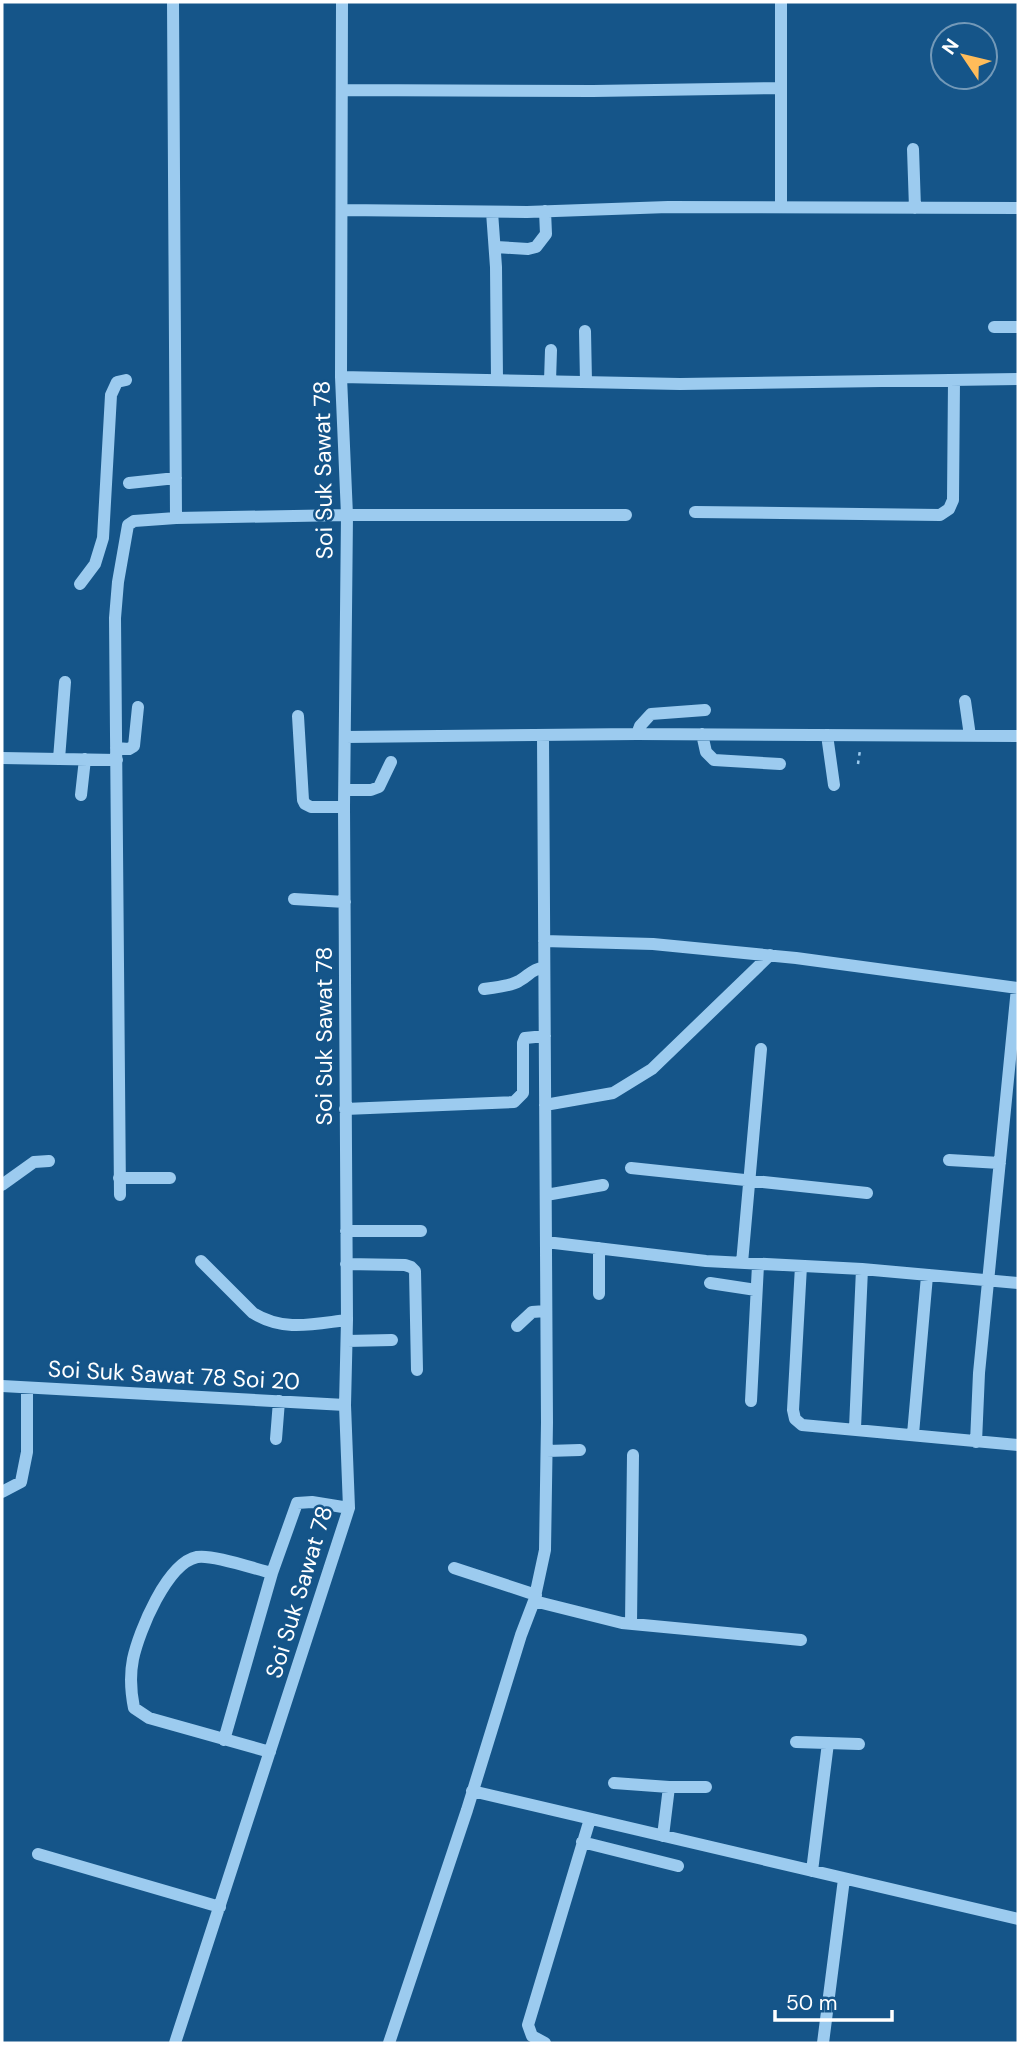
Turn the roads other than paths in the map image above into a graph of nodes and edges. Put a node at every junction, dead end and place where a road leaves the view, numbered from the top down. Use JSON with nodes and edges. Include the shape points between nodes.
{"nodes":[{"id":1,"x":173,"y":2,"type":"edge"},
{"id":2,"x":342,"y":2,"type":"edge"},
{"id":3,"x":781,"y":2,"type":"edge"},
{"id":4,"x":781,"y":88,"type":"junction"},
{"id":5,"x":342,"y":90,"type":"junction"},
{"id":6,"x":913,"y":149,"type":"dead end"},
{"id":7,"x":780,"y":207,"type":"junction"},
{"id":8,"x":915,"y":208,"type":"junction"},
{"id":9,"x":1018,"y":208,"type":"edge"},
{"id":10,"x":342,"y":209,"type":"junction"},
{"id":11,"x":545,"y":211,"type":"junction"},
{"id":12,"x":492,"y":212,"type":"junction"},
{"id":13,"x":496,"y":247,"type":"junction"},
{"id":14,"x":994,"y":327,"type":"dead end"},
{"id":15,"x":1018,"y":327,"type":"edge"},
{"id":16,"x":584,"y":331,"type":"dead end"},
{"id":17,"x":551,"y":350,"type":"dead end"},
{"id":18,"x":341,"y":377,"type":"junction"},
{"id":19,"x":1018,"y":379,"type":"edge"},
{"id":20,"x":126,"y":380,"type":"dead end"},
{"id":21,"x":497,"y":380,"type":"junction"},
{"id":22,"x":954,"y":380,"type":"junction"},
{"id":23,"x":551,"y":381,"type":"junction"},
{"id":24,"x":586,"y":382,"type":"junction"},
{"id":25,"x":176,"y":478,"type":"junction"},
{"id":26,"x":129,"y":483,"type":"dead end"},
{"id":27,"x":695,"y":512,"type":"dead end"},
{"id":28,"x":347,"y":515,"type":"junction"},
{"id":29,"x":626,"y":516,"type":"dead end"},
{"id":30,"x":105,"y":517,"type":"junction"},
{"id":31,"x":176,"y":518,"type":"junction"},
{"id":32,"x":128,"y":525,"type":"junction"},
{"id":33,"x":80,"y":584,"type":"dead end"},
{"id":34,"x":65,"y":682,"type":"dead end"},
{"id":35,"x":965,"y":701,"type":"dead end"},
{"id":36,"x":138,"y":707,"type":"dead end"},
{"id":37,"x":705,"y":710,"type":"dead end"},
{"id":38,"x":298,"y":716,"type":"dead end"},
{"id":39,"x":637,"y":734,"type":"junction"},
{"id":40,"x":702,"y":734,"type":"junction"},
{"id":41,"x":827,"y":735,"type":"junction"},
{"id":42,"x":543,"y":736,"type":"junction"},
{"id":43,"x":970,"y":736,"type":"junction"},
{"id":44,"x":1018,"y":736,"type":"edge"},
{"id":45,"x":345,"y":737,"type":"junction"},
{"id":46,"x":117,"y":754,"type":"junction"},
{"id":47,"x":2,"y":758,"type":"edge"},
{"id":48,"x":59,"y":759,"type":"junction"},
{"id":49,"x":85,"y":759,"type":"junction"},
{"id":50,"x":391,"y":762,"type":"dead end"},
{"id":51,"x":779,"y":764,"type":"dead end"},
{"id":52,"x":834,"y":785,"type":"dead end"},
{"id":53,"x":345,"y":790,"type":"junction"},
{"id":54,"x":81,"y":795,"type":"dead end"},
{"id":55,"x":344,"y":807,"type":"junction"},
{"id":56,"x":294,"y":899,"type":"dead end"},
{"id":57,"x":345,"y":902,"type":"junction"},
{"id":58,"x":544,"y":941,"type":"junction"},
{"id":59,"x":770,"y":956,"type":"junction"},
{"id":60,"x":544,"y":967,"type":"junction"},
{"id":61,"x":1017,"y":988,"type":"edge"},
{"id":62,"x":484,"y":989,"type":"dead end"},
{"id":63,"x":545,"y":1036,"type":"junction"},
{"id":64,"x":761,"y":1049,"type":"dead end"},
{"id":65,"x":1013,"y":1071,"type":"edge"},
{"id":66,"x":545,"y":1105,"type":"junction"},
{"id":67,"x":345,"y":1109,"type":"junction"},
{"id":68,"x":949,"y":1160,"type":"dead end"},
{"id":69,"x":49,"y":1161,"type":"dead end"},
{"id":70,"x":1000,"y":1163,"type":"junction"},
{"id":71,"x":631,"y":1168,"type":"dead end"},
{"id":72,"x":120,"y":1178,"type":"junction"},
{"id":73,"x":170,"y":1178,"type":"dead end"},
{"id":74,"x":750,"y":1180,"type":"junction"},
{"id":75,"x":2,"y":1185,"type":"edge"},
{"id":76,"x":603,"y":1185,"type":"dead end"},
{"id":77,"x":866,"y":1193,"type":"dead end"},
{"id":78,"x":120,"y":1195,"type":"dead end"},
{"id":79,"x":546,"y":1195,"type":"junction"},
{"id":80,"x":346,"y":1231,"type":"junction"},
{"id":81,"x":421,"y":1231,"type":"dead end"},
{"id":82,"x":546,"y":1242,"type":"junction"},
{"id":83,"x":599,"y":1248,"type":"junction"},
{"id":84,"x":201,"y":1261,"type":"dead end"},
{"id":85,"x":346,"y":1264,"type":"junction"},
{"id":86,"x":741,"y":1264,"type":"junction"},
{"id":87,"x":758,"y":1265,"type":"junction"},
{"id":88,"x":801,"y":1266,"type":"junction"},
{"id":89,"x":862,"y":1269,"type":"junction"},
{"id":90,"x":927,"y":1276,"type":"junction"},
{"id":91,"x":988,"y":1279,"type":"junction"},
{"id":92,"x":710,"y":1283,"type":"dead end"},
{"id":93,"x":1018,"y":1283,"type":"edge"},
{"id":94,"x":756,"y":1290,"type":"junction"},
{"id":95,"x":599,"y":1294,"type":"dead end"},
{"id":96,"x":547,"y":1311,"type":"junction"},
{"id":97,"x":347,"y":1320,"type":"junction"},
{"id":98,"x":517,"y":1326,"type":"dead end"},
{"id":99,"x":392,"y":1340,"type":"dead end"},
{"id":100,"x":346,"y":1341,"type":"junction"},
{"id":101,"x":418,"y":1370,"type":"dead end"},
{"id":102,"x":2,"y":1386,"type":"edge"},
{"id":103,"x":27,"y":1388,"type":"junction"},
{"id":104,"x":279,"y":1401,"type":"junction"},
{"id":105,"x":751,"y":1401,"type":"dead end"},
{"id":106,"x":345,"y":1405,"type":"junction"},
{"id":107,"x":855,"y":1428,"type":"junction"},
{"id":108,"x":913,"y":1434,"type":"junction"},
{"id":109,"x":276,"y":1439,"type":"dead end"},
{"id":110,"x":976,"y":1442,"type":"junction"},
{"id":111,"x":1018,"y":1445,"type":"edge"},
{"id":112,"x":580,"y":1450,"type":"dead end"},
{"id":113,"x":547,"y":1451,"type":"junction"},
{"id":114,"x":633,"y":1455,"type":"dead end"},
{"id":115,"x":2,"y":1492,"type":"edge"},
{"id":116,"x":349,"y":1508,"type":"junction"},
{"id":117,"x":454,"y":1568,"type":"dead end"},
{"id":118,"x":272,"y":1573,"type":"junction"},
{"id":119,"x":535,"y":1598,"type":"junction"},
{"id":120,"x":631,"y":1624,"type":"junction"},
{"id":121,"x":801,"y":1640,"type":"dead end"},
{"id":122,"x":224,"y":1740,"type":"junction"},
{"id":123,"x":796,"y":1742,"type":"dead end"},
{"id":124,"x":828,"y":1744,"type":"junction"},
{"id":125,"x":859,"y":1744,"type":"dead end"},
{"id":126,"x":270,"y":1752,"type":"junction"},
{"id":127,"x":614,"y":1783,"type":"dead end"},
{"id":128,"x":669,"y":1787,"type":"junction"},
{"id":129,"x":706,"y":1787,"type":"dead end"},
{"id":130,"x":472,"y":1791,"type":"junction"},
{"id":131,"x":590,"y":1819,"type":"junction"},
{"id":132,"x":663,"y":1836,"type":"junction"},
{"id":133,"x":582,"y":1842,"type":"junction"},
{"id":134,"x":38,"y":1854,"type":"dead end"},
{"id":135,"x":678,"y":1866,"type":"dead end"},
{"id":136,"x":813,"y":1871,"type":"junction"},
{"id":137,"x":845,"y":1879,"type":"junction"},
{"id":138,"x":220,"y":1907,"type":"junction"},
{"id":139,"x":1018,"y":1919,"type":"edge"},
{"id":140,"x":175,"y":2043,"type":"edge"},
{"id":141,"x":389,"y":2043,"type":"edge"},
{"id":142,"x":545,"y":2043,"type":"edge"},
{"id":143,"x":823,"y":2043,"type":"edge"}],
"edges":[{"from":1,"to":25,"type":"street"},
{"from":2,"to":5,"type":"street","name":"Soi Suk Sawat 78"},
{"from":3,"to":4,"type":"street"},
{"from":4,"to":5,"type":"street"},
{"from":4,"to":7,"type":"street"},
{"from":5,"to":10,"type":"street","name":"Soi Suk Sawat 78"},
{"from":6,"to":8,"type":"street"},
{"from":7,"to":8,"type":"street"},
{"from":7,"to":11,"type":"street"},
{"from":8,"to":9,"type":"street"},
{"from":10,"to":12,"type":"street"},
{"from":10,"to":18,"type":"street","name":"Soi Suk Sawat 78"},
{"from":11,"to":12,"type":"street"},
{"from":11,"to":13,"type":"street","via":[[546,234],[536,247]]},
{"from":12,"to":13,"type":"street"},
{"from":13,"to":21,"type":"street"},
{"from":14,"to":15,"type":"street"},
{"from":16,"to":24,"type":"street"},
{"from":17,"to":23,"type":"street"},
{"from":18,"to":21,"type":"street"},
{"from":18,"to":28,"type":"street","name":"Soi Suk Sawat 78"},
{"from":19,"to":22,"type":"street"},
{"from":20,"to":30,"type":"street","via":[[117,382],[111,395]]},
{"from":21,"to":23,"type":"street"},
{"from":22,"to":24,"type":"street"},
{"from":22,"to":27,"type":"street","via":[[953,500],[940,515]]},
{"from":23,"to":24,"type":"street"},
{"from":25,"to":26,"type":"street"},
{"from":25,"to":31,"type":"street"},
{"from":28,"to":29,"type":"street"},
{"from":28,"to":31,"type":"street"},
{"from":28,"to":45,"type":"street","name":"Soi Suk Sawat 78"},
{"from":30,"to":32,"type":"street"},
{"from":30,"to":33,"type":"street","via":[[99,555]]},
{"from":31,"to":32,"type":"street"},
{"from":32,"to":46,"type":"street","via":[[115,618]]},
{"from":34,"to":48,"type":"street"},
{"from":35,"to":43,"type":"street"},
{"from":36,"to":46,"type":"street","via":[[134,746]]},
{"from":37,"to":39,"type":"street","via":[[651,714]]},
{"from":38,"to":55,"type":"street","via":[[303,800],[310,807]]},
{"from":39,"to":40,"type":"street"},
{"from":39,"to":42,"type":"street"},
{"from":40,"to":41,"type":"street"},
{"from":40,"to":51,"type":"street","via":[[706,752],[714,760]]},
{"from":41,"to":43,"type":"street"},
{"from":41,"to":52,"type":"street"},
{"from":42,"to":45,"type":"street"},
{"from":42,"to":58,"type":"street"},
{"from":43,"to":44,"type":"street"},
{"from":45,"to":53,"type":"street","name":"Soi Suk Sawat 78"},
{"from":46,"to":49,"type":"street"},
{"from":46,"to":72,"type":"street"},
{"from":47,"to":48,"type":"street"},
{"from":48,"to":49,"type":"street"},
{"from":49,"to":54,"type":"street"},
{"from":50,"to":53,"type":"street","via":[[379,787]]},
{"from":53,"to":55,"type":"street","name":"Soi Suk Sawat 78"},
{"from":55,"to":57,"type":"street","name":"Soi Suk Sawat 78"},
{"from":56,"to":57,"type":"street"},
{"from":57,"to":67,"type":"street","name":"Soi Suk Sawat 78"},
{"from":58,"to":59,"type":"street","via":[[653,944]]},
{"from":58,"to":60,"type":"street"},
{"from":59,"to":61,"type":"street"},
{"from":59,"to":66,"type":"street","via":[[652,1069],[613,1093]]},
{"from":60,"to":62,"type":"street","via":[[512,984]]},
{"from":60,"to":63,"type":"street"},
{"from":61,"to":65,"type":"street"},
{"from":63,"to":66,"type":"street"},
{"from":63,"to":67,"type":"street","via":[[525,1038],[523,1093],[514,1102]]},
{"from":64,"to":74,"type":"street"},
{"from":65,"to":70,"type":"street"},
{"from":66,"to":79,"type":"street"},
{"from":67,"to":80,"type":"street","name":"Soi Suk Sawat 78"},
{"from":68,"to":70,"type":"street"},
{"from":69,"to":75,"type":"street","via":[[34,1162]]},
{"from":70,"to":91,"type":"street"},
{"from":71,"to":74,"type":"street"},
{"from":72,"to":73,"type":"street"},
{"from":72,"to":78,"type":"street"},
{"from":74,"to":77,"type":"street"},
{"from":74,"to":86,"type":"street"},
{"from":76,"to":79,"type":"street"},
{"from":79,"to":82,"type":"street"},
{"from":80,"to":81,"type":"street"},
{"from":80,"to":85,"type":"street","name":"Soi Suk Sawat 78"},
{"from":82,"to":83,"type":"street"},
{"from":82,"to":96,"type":"street"},
{"from":83,"to":86,"type":"street"},
{"from":83,"to":95,"type":"street"},
{"from":84,"to":97,"type":"street","via":[[262,1319],[279,1325]]},
{"from":85,"to":97,"type":"street","name":"Soi Suk Sawat 78"},
{"from":85,"to":101,"type":"street","via":[[405,1265],[415,1271]]},
{"from":86,"to":87,"type":"street"},
{"from":87,"to":88,"type":"street"},
{"from":87,"to":94,"type":"street"},
{"from":88,"to":89,"type":"street"},
{"from":88,"to":107,"type":"street","via":[[795,1419],[802,1425]]},
{"from":89,"to":90,"type":"street"},
{"from":89,"to":107,"type":"street"},
{"from":90,"to":91,"type":"street"},
{"from":90,"to":108,"type":"street"},
{"from":91,"to":93,"type":"street"},
{"from":91,"to":110,"type":"street"},
{"from":92,"to":94,"type":"street"},
{"from":94,"to":105,"type":"street"},
{"from":96,"to":98,"type":"street","via":[[532,1312]]},
{"from":96,"to":113,"type":"street"},
{"from":97,"to":100,"type":"street","name":"Soi Suk Sawat 78"},
{"from":99,"to":100,"type":"street"},
{"from":100,"to":106,"type":"street","name":"Soi Suk Sawat 78"},
{"from":102,"to":103,"type":"street","name":"Soi Suk Sawat 78 Soi 20"},
{"from":103,"to":104,"type":"street","name":"Soi Suk Sawat 78 Soi 20"},
{"from":103,"to":115,"type":"street","via":[[27,1452],[21,1482]]},
{"from":104,"to":106,"type":"street","name":"Soi Suk Sawat 78 Soi 20"},
{"from":104,"to":109,"type":"street"},
{"from":106,"to":116,"type":"street","name":"Soi Suk Sawat 78"},
{"from":107,"to":108,"type":"street"},
{"from":108,"to":110,"type":"street"},
{"from":110,"to":111,"type":"street"},
{"from":112,"to":113,"type":"street"},
{"from":113,"to":119,"type":"street","via":[[545,1550]]},
{"from":114,"to":120,"type":"street"},
{"from":116,"to":118,"type":"street","via":[[297,1503]]},
{"from":116,"to":126,"type":"street","name":"Soi Suk Sawat 78"},
{"from":117,"to":119,"type":"street"},
{"from":118,"to":122,"type":"street"},
{"from":118,"to":122,"type":"street","via":[[201,1556],[187,1560],[177,1568],[140,1632],[132,1662],[134,1708],[149,1718]]},
{"from":119,"to":120,"type":"street","via":[[586,1616]]},
{"from":119,"to":130,"type":"street"},
{"from":120,"to":121,"type":"street"},
{"from":122,"to":126,"type":"street"},
{"from":123,"to":124,"type":"street"},
{"from":124,"to":125,"type":"street"},
{"from":124,"to":136,"type":"street"},
{"from":126,"to":138,"type":"street","name":"Soi Suk Sawat 78"},
{"from":127,"to":128,"type":"street"},
{"from":128,"to":129,"type":"street"},
{"from":128,"to":132,"type":"street"},
{"from":130,"to":131,"type":"street"},
{"from":130,"to":141,"type":"street"},
{"from":131,"to":132,"type":"street"},
{"from":131,"to":133,"type":"street"},
{"from":132,"to":136,"type":"street"},
{"from":133,"to":135,"type":"street"},
{"from":133,"to":142,"type":"street","via":[[528,2025],[532,2036]]},
{"from":134,"to":138,"type":"street"},
{"from":136,"to":137,"type":"street"},
{"from":137,"to":139,"type":"street"},
{"from":137,"to":143,"type":"street"},
{"from":138,"to":140,"type":"street","name":"Soi Suk Sawat 78"}]}
